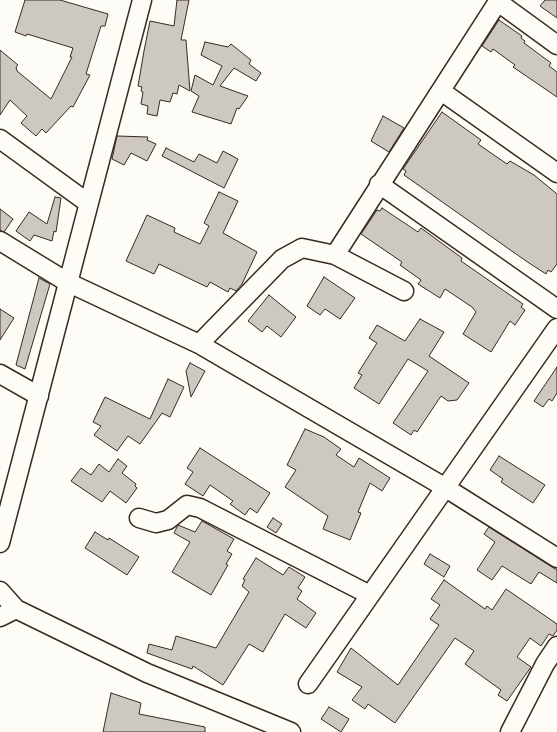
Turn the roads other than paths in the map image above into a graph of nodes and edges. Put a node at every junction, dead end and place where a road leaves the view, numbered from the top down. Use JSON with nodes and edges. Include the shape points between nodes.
{"nodes":[{"id":1,"x":142,"y":0,"type":"edge"},
{"id":2,"x":499,"y":1,"type":"edge"},
{"id":3,"x":557,"y":45,"type":"edge"},
{"id":4,"x":441,"y":91,"type":"junction"},
{"id":5,"x":0,"y":139,"type":"edge"},
{"id":6,"x":557,"y":173,"type":"edge"},
{"id":7,"x":379,"y":184,"type":"junction"},
{"id":8,"x":88,"y":203,"type":"junction"},
{"id":9,"x":0,"y":241,"type":"edge"},
{"id":10,"x":335,"y":255,"type":"junction"},
{"id":11,"x":67,"y":282,"type":"junction"},
{"id":12,"x":404,"y":291,"type":"dead end"},
{"id":13,"x":557,"y":309,"type":"edge"},
{"id":14,"x":557,"y":328,"type":"edge"},
{"id":15,"x":199,"y":344,"type":"junction"},
{"id":16,"x":0,"y":374,"type":"edge"},
{"id":17,"x":39,"y":396,"type":"junction"},
{"id":18,"x":446,"y":488,"type":"junction"},
{"id":19,"x":139,"y":518,"type":"dead end"},
{"id":20,"x":0,"y":543,"type":"edge"},
{"id":21,"x":557,"y":558,"type":"edge"},
{"id":22,"x":0,"y":591,"type":"edge"},
{"id":23,"x":370,"y":595,"type":"junction"},
{"id":24,"x":16,"y":609,"type":"junction"},
{"id":25,"x":0,"y":617,"type":"edge"},
{"id":26,"x":557,"y":646,"type":"edge"},
{"id":27,"x":308,"y":684,"type":"dead end"},
{"id":28,"x":292,"y":732,"type":"edge"},
{"id":29,"x":510,"y":732,"type":"edge"}],
"edges":[{"from":1,"to":8,"type":"street"},
{"from":2,"to":3,"type":"street"},
{"from":2,"to":4,"type":"street"},
{"from":4,"to":6,"type":"street"},
{"from":4,"to":7,"type":"street"},
{"from":5,"to":8,"type":"street"},
{"from":7,"to":10,"type":"street"},
{"from":7,"to":13,"type":"street"},
{"from":8,"to":11,"type":"street"},
{"from":9,"to":11,"type":"street"},
{"from":10,"to":12,"type":"street"},
{"from":10,"to":15,"type":"street","via":[[302,248],[282,259]]},
{"from":11,"to":15,"type":"street"},
{"from":11,"to":17,"type":"street"},
{"from":14,"to":18,"type":"street"},
{"from":15,"to":18,"type":"street"},
{"from":16,"to":17,"type":"street"},
{"from":17,"to":20,"type":"street"},
{"from":18,"to":21,"type":"street"},
{"from":18,"to":23,"type":"street"},
{"from":19,"to":23,"type":"street","via":[[156,523],[168,520],[187,505],[200,508]]},
{"from":22,"to":24,"type":"street"},
{"from":23,"to":27,"type":"street"},
{"from":24,"to":25,"type":"street"},
{"from":24,"to":28,"type":"street","via":[[147,673]]},
{"from":26,"to":29,"type":"street"}]}
